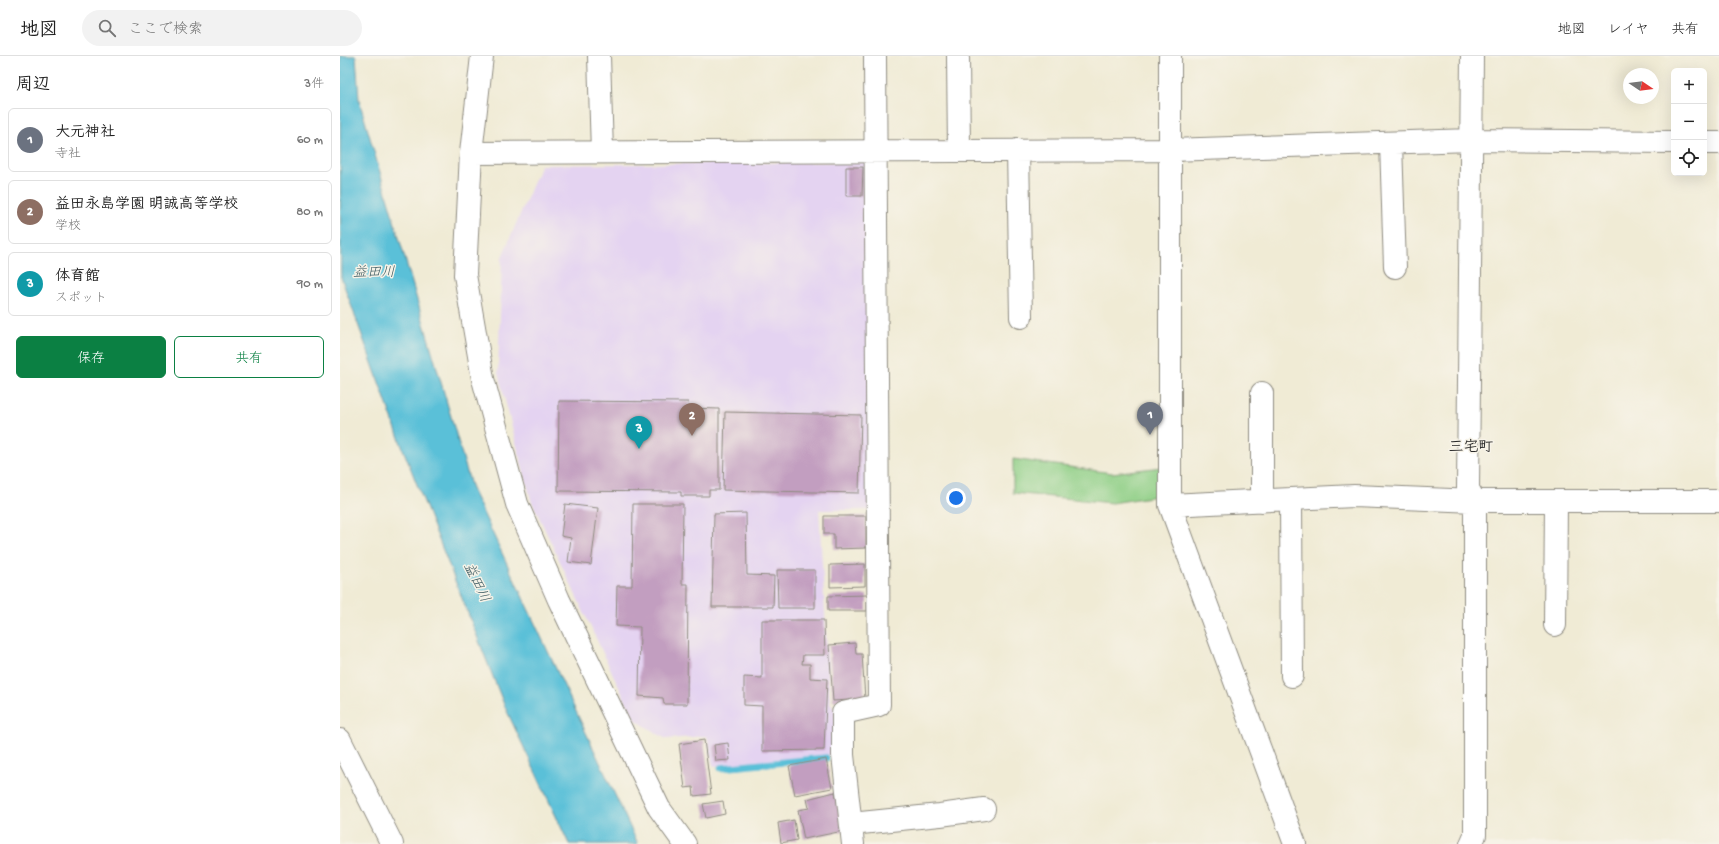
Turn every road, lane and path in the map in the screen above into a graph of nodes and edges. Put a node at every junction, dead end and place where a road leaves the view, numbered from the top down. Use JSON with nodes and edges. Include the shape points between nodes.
{"nodes":[{"id":1,"x":482,"y":56,"type":"edge"},
{"id":2,"x":599,"y":56,"type":"edge"},
{"id":3,"x":875,"y":56,"type":"edge"},
{"id":4,"x":958,"y":56,"type":"edge"},
{"id":5,"x":1170,"y":56,"type":"edge"},
{"id":6,"x":1472,"y":56,"type":"edge"},
{"id":7,"x":1471,"y":140,"type":"junction"},
{"id":8,"x":1671,"y":142,"type":"edge"},
{"id":9,"x":1707,"y":142,"type":"edge"},
{"id":10,"x":1391,"y":143,"type":"junction"},
{"id":11,"x":1719,"y":143,"type":"edge"},
{"id":12,"x":1018,"y":150,"type":"junction"},
{"id":13,"x":1170,"y":150,"type":"junction"},
{"id":14,"x":876,"y":151,"type":"junction"},
{"id":15,"x":959,"y":151,"type":"junction"},
{"id":16,"x":602,"y":152,"type":"junction"},
{"id":17,"x":471,"y":153,"type":"junction"},
{"id":18,"x":1395,"y":266,"type":"dead end"},
{"id":19,"x":1021,"y":317,"type":"dead end"},
{"id":20,"x":1262,"y":393,"type":"dead end"},
{"id":21,"x":1291,"y":500,"type":"junction"},
{"id":22,"x":1262,"y":501,"type":"junction"},
{"id":23,"x":1475,"y":501,"type":"junction"},
{"id":24,"x":1556,"y":501,"type":"junction"},
{"id":25,"x":1719,"y":501,"type":"edge"},
{"id":26,"x":1170,"y":505,"type":"junction"},
{"id":27,"x":1555,"y":625,"type":"dead end"},
{"id":28,"x":1292,"y":676,"type":"dead end"},
{"id":29,"x":341,"y":743,"type":"edge"},
{"id":30,"x":984,"y":808,"type":"dead end"},
{"id":31,"x":852,"y":834,"type":"edge"},
{"id":32,"x":392,"y":844,"type":"edge"},
{"id":33,"x":685,"y":844,"type":"edge"},
{"id":34,"x":1295,"y":844,"type":"edge"},
{"id":35,"x":1471,"y":844,"type":"edge"}],
"edges":[{"from":1,"to":17,"type":"street"},
{"from":2,"to":16,"type":"street"},
{"from":3,"to":14,"type":"street"},
{"from":4,"to":15,"type":"street"},
{"from":5,"to":13,"type":"street"},
{"from":6,"to":7,"type":"street"},
{"from":7,"to":8,"type":"street"},
{"from":7,"to":10,"type":"street"},
{"from":7,"to":23,"type":"street","via":[[1468,489]]},
{"from":9,"to":11,"type":"street"},
{"from":10,"to":13,"type":"street"},
{"from":10,"to":18,"type":"street"},
{"from":12,"to":13,"type":"street"},
{"from":12,"to":15,"type":"street"},
{"from":12,"to":19,"type":"street"},
{"from":13,"to":26,"type":"street"},
{"from":14,"to":15,"type":"street"},
{"from":14,"to":16,"type":"street"},
{"from":14,"to":31,"type":"street","via":[[879,704],[843,713],[842,755]]},
{"from":16,"to":17,"type":"street"},
{"from":17,"to":33,"type":"street","via":[[465,275],[483,379],[517,504],[559,600],[658,808]]},
{"from":20,"to":22,"type":"street"},
{"from":21,"to":22,"type":"street"},
{"from":21,"to":23,"type":"street","via":[[1354,496]]},
{"from":21,"to":28,"type":"street"},
{"from":22,"to":26,"type":"street"},
{"from":23,"to":24,"type":"street"},
{"from":23,"to":35,"type":"street","via":[[1475,835]]},
{"from":24,"to":25,"type":"street"},
{"from":24,"to":27,"type":"street"},
{"from":26,"to":34,"type":"street"},
{"from":29,"to":32,"type":"street"},
{"from":30,"to":31,"type":"street"}]}
